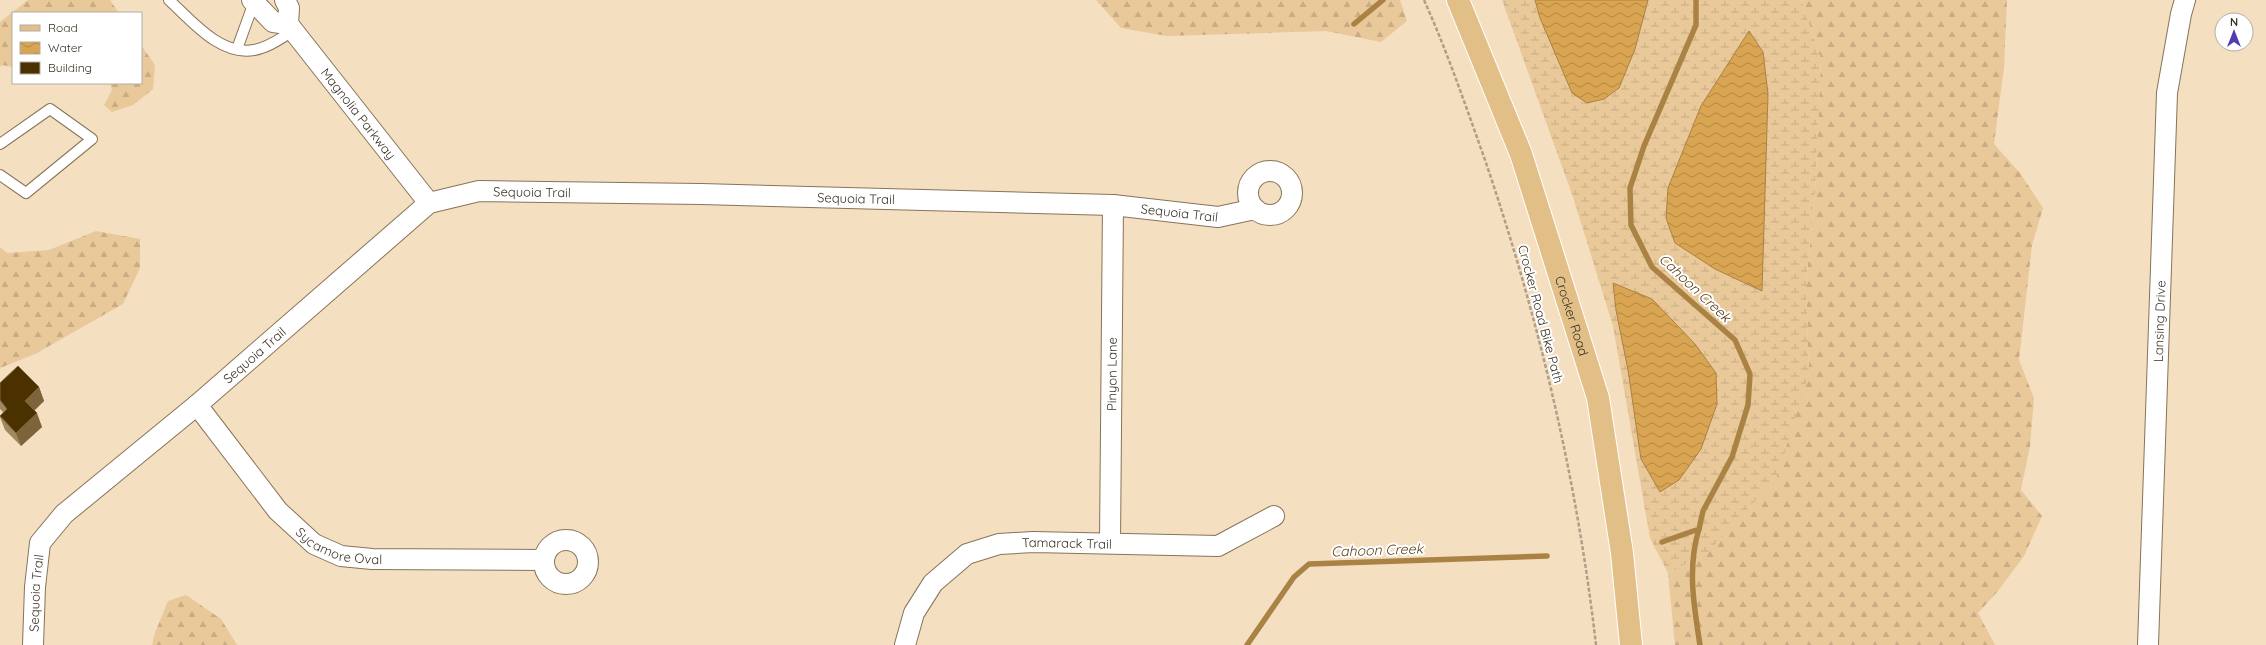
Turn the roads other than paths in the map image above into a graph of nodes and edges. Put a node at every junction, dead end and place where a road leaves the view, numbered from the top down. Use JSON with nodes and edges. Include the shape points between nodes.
{"nodes":[{"id":1,"x":169,"y":0,"type":"edge"},
{"id":2,"x":285,"y":0,"type":"edge"},
{"id":3,"x":1458,"y":0,"type":"edge"},
{"id":4,"x":2185,"y":0,"type":"edge"},
{"id":5,"x":253,"y":1,"type":"edge"},
{"id":6,"x":290,"y":27,"type":"junction"},
{"id":7,"x":237,"y":49,"type":"junction"},
{"id":8,"x":0,"y":144,"type":"edge"},
{"id":9,"x":0,"y":175,"type":"edge"},
{"id":10,"x":430,"y":203,"type":"junction"},
{"id":11,"x":1114,"y":205,"type":"junction"},
{"id":12,"x":1255,"y":209,"type":"dead end"},
{"id":13,"x":197,"y":405,"type":"junction"},
{"id":14,"x":1274,"y":516,"type":"dead end"},
{"id":15,"x":1110,"y":542,"type":"junction"},
{"id":16,"x":544,"y":560,"type":"dead end"},
{"id":17,"x":33,"y":645,"type":"edge"},
{"id":18,"x":905,"y":645,"type":"edge"},
{"id":19,"x":1630,"y":645,"type":"edge"},
{"id":20,"x":2148,"y":645,"type":"edge"}],
"edges":[{"from":1,"to":7,"type":"lane","via":[[212,39]]},
{"from":2,"to":6,"type":"street","via":[[289,8]]},
{"from":3,"to":19,"type":"main road","name":"Crocker Road","via":[[1521,154],[1598,398],[1622,553]]},
{"from":4,"to":20,"type":"street","name":"Lansing Drive","via":[[2167,93]]},
{"from":5,"to":6,"type":"street","via":[[273,22]]},
{"from":5,"to":7,"type":"lane"},
{"from":6,"to":7,"type":"lane","via":[[265,48]]},
{"from":6,"to":10,"type":"street","name":"Magnolia Parkway"},
{"from":8,"to":9,"type":"lane","via":[[50,109],[92,139],[26,193]]},
{"from":10,"to":11,"type":"street","name":"Sequoia Trail","via":[[479,191]]},
{"from":10,"to":13,"type":"street","name":"Sequoia Trail"},
{"from":11,"to":12,"type":"street","name":"Sequoia Trail","via":[[1218,217]]},
{"from":11,"to":15,"type":"street","name":"Pinyon Lane"},
{"from":13,"to":16,"type":"street","name":"Sycamore Oval","via":[[278,510],[314,544],[341,556],[372,559]]},
{"from":13,"to":17,"type":"street","name":"Sequoia Trail","via":[[64,514],[40,543]]},
{"from":14,"to":15,"type":"street","name":"Tamarack Trail","via":[[1218,546]]},
{"from":15,"to":18,"type":"street","name":"Tamarack Trail","via":[[999,544],[967,554],[933,583],[914,614]]}]}
